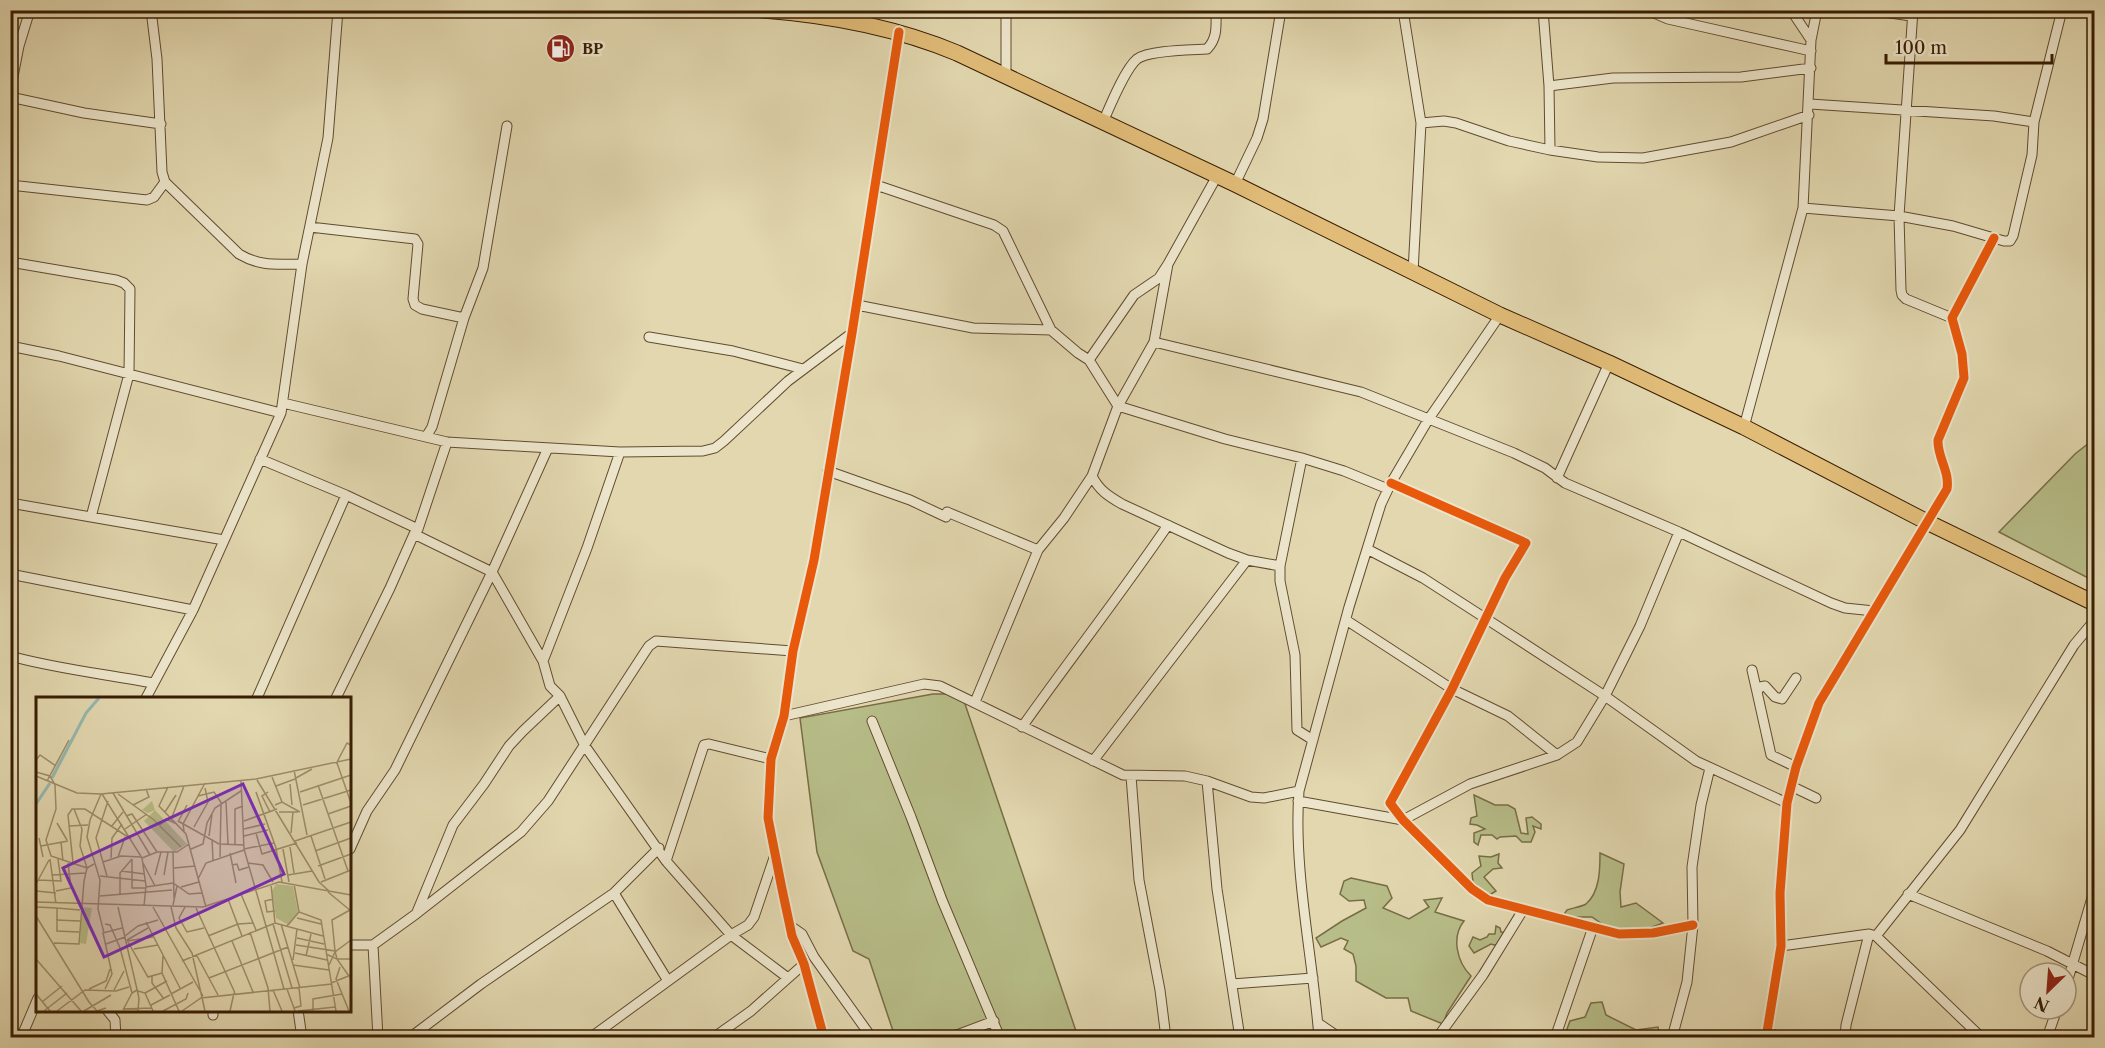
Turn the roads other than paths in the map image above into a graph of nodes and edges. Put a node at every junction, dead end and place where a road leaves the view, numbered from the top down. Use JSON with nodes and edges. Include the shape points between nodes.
{"nodes":[{"id":1,"x":30,"y":10,"type":"edge"},
{"id":2,"x":151,"y":10,"type":"edge"},
{"id":3,"x":338,"y":10,"type":"edge"},
{"id":4,"x":763,"y":10,"type":"edge"},
{"id":5,"x":1006,"y":10,"type":"edge"},
{"id":6,"x":1216,"y":10,"type":"edge"},
{"id":7,"x":1281,"y":10,"type":"edge"},
{"id":8,"x":1403,"y":10,"type":"edge"},
{"id":9,"x":1543,"y":10,"type":"edge"},
{"id":10,"x":1647,"y":10,"type":"edge"},
{"id":11,"x":1793,"y":10,"type":"edge"},
{"id":12,"x":1816,"y":10,"type":"edge"},
{"id":13,"x":1870,"y":10,"type":"edge"},
{"id":14,"x":2062,"y":10,"type":"edge"},
{"id":15,"x":1912,"y":13,"type":"edge"},
{"id":16,"x":899,"y":32,"type":"junction"},
{"id":17,"x":1811,"y":40,"type":"junction"},
{"id":18,"x":1811,"y":51,"type":"junction"},
{"id":19,"x":1811,"y":68,"type":"junction"},
{"id":20,"x":1006,"y":76,"type":"junction"},
{"id":21,"x":1549,"y":86,"type":"junction"},
{"id":22,"x":10,"y":92,"type":"edge"},
{"id":23,"x":10,"y":97,"type":"edge"},
{"id":24,"x":1810,"y":104,"type":"junction"},
{"id":25,"x":1906,"y":109,"type":"junction"},
{"id":26,"x":1809,"y":115,"type":"junction"},
{"id":27,"x":1103,"y":122,"type":"junction"},
{"id":28,"x":2034,"y":122,"type":"junction"},
{"id":29,"x":1421,"y":123,"type":"junction"},
{"id":30,"x":161,"y":124,"type":"junction"},
{"id":31,"x":507,"y":126,"type":"dead end"},
{"id":32,"x":1550,"y":150,"type":"junction"},
{"id":33,"x":1217,"y":176,"type":"junction"},
{"id":34,"x":165,"y":182,"type":"junction"},
{"id":35,"x":10,"y":184,"type":"edge"},
{"id":36,"x":1235,"y":184,"type":"junction"},
{"id":37,"x":876,"y":185,"type":"junction"},
{"id":38,"x":1803,"y":208,"type":"junction"},
{"id":39,"x":1899,"y":216,"type":"junction"},
{"id":40,"x":310,"y":226,"type":"junction"},
{"id":41,"x":1994,"y":238,"type":"junction"},
{"id":42,"x":10,"y":262,"type":"edge"},
{"id":43,"x":302,"y":264,"type":"junction"},
{"id":44,"x":1168,"y":264,"type":"junction"},
{"id":45,"x":1413,"y":272,"type":"junction"},
{"id":46,"x":856,"y":305,"type":"junction"},
{"id":47,"x":1500,"y":315,"type":"junction"},
{"id":48,"x":464,"y":318,"type":"junction"},
{"id":49,"x":1952,"y":318,"type":"junction"},
{"id":50,"x":1051,"y":330,"type":"junction"},
{"id":51,"x":852,"y":333,"type":"junction"},
{"id":52,"x":650,"y":337,"type":"dead end"},
{"id":53,"x":1154,"y":342,"type":"junction"},
{"id":54,"x":10,"y":346,"type":"edge"},
{"id":55,"x":1089,"y":360,"type":"junction"},
{"id":56,"x":1609,"y":363,"type":"junction"},
{"id":57,"x":803,"y":369,"type":"junction"},
{"id":58,"x":129,"y":374,"type":"junction"},
{"id":59,"x":283,"y":403,"type":"junction"},
{"id":60,"x":1118,"y":406,"type":"junction"},
{"id":61,"x":281,"y":413,"type":"junction"},
{"id":62,"x":1428,"y":420,"type":"junction"},
{"id":63,"x":1744,"y":427,"type":"junction"},
{"id":64,"x":426,"y":437,"type":"junction"},
{"id":65,"x":447,"y":442,"type":"junction"},
{"id":66,"x":548,"y":448,"type":"junction"},
{"id":67,"x":620,"y":452,"type":"junction"},
{"id":68,"x":1302,"y":458,"type":"junction"},
{"id":69,"x":260,"y":459,"type":"junction"},
{"id":70,"x":828,"y":471,"type":"junction"},
{"id":71,"x":1092,"y":476,"type":"junction"},
{"id":72,"x":1557,"y":478,"type":"junction"},
{"id":73,"x":1389,"y":486,"type":"junction"},
{"id":74,"x":346,"y":495,"type":"junction"},
{"id":75,"x":10,"y":503,"type":"edge"},
{"id":76,"x":91,"y":517,"type":"junction"},
{"id":77,"x":1927,"y":522,"type":"junction"},
{"id":78,"x":1168,"y":525,"type":"junction"},
{"id":79,"x":416,"y":531,"type":"junction"},
{"id":80,"x":1678,"y":532,"type":"junction"},
{"id":81,"x":224,"y":540,"type":"junction"},
{"id":82,"x":1367,"y":549,"type":"junction"},
{"id":83,"x":1038,"y":550,"type":"junction"},
{"id":84,"x":1247,"y":560,"type":"junction"},
{"id":85,"x":1280,"y":566,"type":"junction"},
{"id":86,"x":492,"y":572,"type":"junction"},
{"id":87,"x":10,"y":574,"type":"edge"},
{"id":88,"x":2094,"y":603,"type":"edge"},
{"id":89,"x":193,"y":610,"type":"junction"},
{"id":90,"x":1874,"y":611,"type":"junction"},
{"id":91,"x":1485,"y":618,"type":"junction"},
{"id":92,"x":1346,"y":620,"type":"junction"},
{"id":93,"x":2094,"y":621,"type":"edge"},
{"id":94,"x":793,"y":651,"type":"junction"},
{"id":95,"x":10,"y":656,"type":"edge"},
{"id":96,"x":543,"y":661,"type":"junction"},
{"id":97,"x":1752,"y":670,"type":"dead end"},
{"id":98,"x":1796,"y":678,"type":"dead end"},
{"id":99,"x":153,"y":683,"type":"junction"},
{"id":100,"x":1452,"y":689,"type":"junction"},
{"id":101,"x":1756,"y":692,"type":"junction"},
{"id":102,"x":560,"y":696,"type":"junction"},
{"id":103,"x":1605,"y":696,"type":"junction"},
{"id":104,"x":147,"y":697,"type":"edge"},
{"id":105,"x":258,"y":697,"type":"edge"},
{"id":106,"x":337,"y":697,"type":"edge"},
{"id":107,"x":975,"y":702,"type":"junction"},
{"id":108,"x":784,"y":716,"type":"junction"},
{"id":109,"x":872,"y":721,"type":"dead end"},
{"id":110,"x":1022,"y":727,"type":"junction"},
{"id":111,"x":1313,"y":740,"type":"junction"},
{"id":112,"x":585,"y":746,"type":"junction"},
{"id":113,"x":1557,"y":755,"type":"junction"},
{"id":114,"x":771,"y":759,"type":"junction"},
{"id":115,"x":1093,"y":761,"type":"junction"},
{"id":116,"x":1796,"y":767,"type":"junction"},
{"id":117,"x":1710,"y":768,"type":"junction"},
{"id":118,"x":1131,"y":776,"type":"junction"},
{"id":119,"x":1207,"y":781,"type":"junction"},
{"id":120,"x":1791,"y":786,"type":"junction"},
{"id":121,"x":1298,"y":796,"type":"junction"},
{"id":122,"x":1816,"y":798,"type":"dead end"},
{"id":123,"x":1787,"y":803,"type":"junction"},
{"id":124,"x":1403,"y":820,"type":"junction"},
{"id":125,"x":351,"y":847,"type":"edge"},
{"id":126,"x":659,"y":848,"type":"junction"},
{"id":127,"x":775,"y":853,"type":"junction"},
{"id":128,"x":666,"y":861,"type":"junction"},
{"id":129,"x":2094,"y":891,"type":"edge"},
{"id":130,"x":614,"y":892,"type":"junction"},
{"id":131,"x":1908,"y":894,"type":"junction"},
{"id":132,"x":1523,"y":910,"type":"junction"},
{"id":133,"x":416,"y":914,"type":"junction"},
{"id":134,"x":789,"y":925,"type":"junction"},
{"id":135,"x":1693,"y":925,"type":"junction"},
{"id":136,"x":1593,"y":927,"type":"junction"},
{"id":137,"x":731,"y":935,"type":"junction"},
{"id":138,"x":1872,"y":935,"type":"junction"},
{"id":139,"x":351,"y":945,"type":"edge"},
{"id":140,"x":373,"y":945,"type":"junction"},
{"id":141,"x":1781,"y":946,"type":"junction"},
{"id":142,"x":2068,"y":961,"type":"edge"},
{"id":143,"x":2075,"y":961,"type":"edge"},
{"id":144,"x":804,"y":963,"type":"junction"},
{"id":145,"x":2078,"y":966,"type":"edge"},
{"id":146,"x":2094,"y":975,"type":"edge"},
{"id":147,"x":788,"y":978,"type":"junction"},
{"id":148,"x":1313,"y":978,"type":"junction"},
{"id":149,"x":668,"y":981,"type":"junction"},
{"id":150,"x":1232,"y":984,"type":"junction"},
{"id":151,"x":36,"y":1003,"type":"edge"},
{"id":152,"x":108,"y":1012,"type":"edge"},
{"id":153,"x":298,"y":1012,"type":"edge"},
{"id":154,"x":994,"y":1021,"type":"junction"},
{"id":155,"x":2053,"y":1021,"type":"edge"},
{"id":156,"x":1318,"y":1023,"type":"junction"},
{"id":157,"x":1766,"y":1036,"type":"edge"},
{"id":158,"x":21,"y":1038,"type":"edge"},
{"id":159,"x":116,"y":1038,"type":"edge"},
{"id":160,"x":302,"y":1038,"type":"edge"},
{"id":161,"x":378,"y":1038,"type":"edge"},
{"id":162,"x":414,"y":1038,"type":"edge"},
{"id":163,"x":590,"y":1038,"type":"edge"},
{"id":164,"x":713,"y":1038,"type":"edge"},
{"id":165,"x":824,"y":1038,"type":"edge"},
{"id":166,"x":872,"y":1038,"type":"edge"},
{"id":167,"x":949,"y":1038,"type":"edge"},
{"id":168,"x":1000,"y":1038,"type":"edge"},
{"id":169,"x":1166,"y":1038,"type":"edge"},
{"id":170,"x":1240,"y":1038,"type":"edge"},
{"id":171,"x":1319,"y":1038,"type":"edge"},
{"id":172,"x":1340,"y":1038,"type":"edge"},
{"id":173,"x":1437,"y":1038,"type":"edge"},
{"id":174,"x":1555,"y":1038,"type":"edge"},
{"id":175,"x":1672,"y":1038,"type":"edge"},
{"id":176,"x":1786,"y":1038,"type":"edge"},
{"id":177,"x":1845,"y":1038,"type":"edge"},
{"id":178,"x":1982,"y":1038,"type":"edge"},
{"id":179,"x":2047,"y":1038,"type":"edge"}],
"edges":[{"from":1,"to":22,"type":"street"},
{"from":2,"to":30,"type":"street"},
{"from":3,"to":40,"type":"street","via":[[330,128]]},
{"from":4,"to":16,"type":"highway","via":[[834,18]]},
{"from":5,"to":20,"type":"street"},
{"from":6,"to":27,"type":"street","via":[[1214,43],[1207,49],[1138,58]]},
{"from":7,"to":36,"type":"street","via":[[1263,119]]},
{"from":8,"to":29,"type":"street"},
{"from":9,"to":21,"type":"street"},
{"from":10,"to":18,"type":"street","via":[[1668,19]]},
{"from":11,"to":17,"type":"street"},
{"from":12,"to":17,"type":"street"},
{"from":13,"to":15,"type":"street"},
{"from":14,"to":28,"type":"street"},
{"from":15,"to":25,"type":"street"},
{"from":16,"to":20,"type":"highway"},
{"from":16,"to":37,"type":"street"},
{"from":17,"to":18,"type":"street"},
{"from":18,"to":19,"type":"street"},
{"from":19,"to":21,"type":"street","via":[[1732,78],[1613,78]]},
{"from":19,"to":24,"type":"street"},
{"from":20,"to":27,"type":"highway"},
{"from":21,"to":32,"type":"street"},
{"from":23,"to":30,"type":"street"},
{"from":24,"to":25,"type":"street"},
{"from":24,"to":26,"type":"street"},
{"from":25,"to":28,"type":"street"},
{"from":25,"to":39,"type":"street"},
{"from":26,"to":32,"type":"street","via":[[1748,137],[1663,156],[1598,157]]},
{"from":26,"to":38,"type":"street"},
{"from":27,"to":33,"type":"highway"},
{"from":28,"to":41,"type":"street","via":[[2032,155],[2013,236],[2010,241]]},
{"from":29,"to":32,"type":"street","via":[[1456,123]]},
{"from":29,"to":45,"type":"street"},
{"from":30,"to":34,"type":"street"},
{"from":31,"to":48,"type":"street","via":[[483,268]]},
{"from":33,"to":36,"type":"highway"},
{"from":33,"to":44,"type":"street"},
{"from":34,"to":35,"type":"street","via":[[147,200]]},
{"from":34,"to":43,"type":"street","via":[[238,254],[267,265]]},
{"from":36,"to":45,"type":"highway"},
{"from":37,"to":46,"type":"street"},
{"from":37,"to":50,"type":"street","via":[[1003,231]]},
{"from":38,"to":39,"type":"street"},
{"from":38,"to":63,"type":"street"},
{"from":39,"to":41,"type":"street"},
{"from":39,"to":49,"type":"street","via":[[1902,295]]},
{"from":40,"to":43,"type":"street"},
{"from":40,"to":48,"type":"street","via":[[416,239],[415,305]]},
{"from":41,"to":49,"type":"street"},
{"from":42,"to":58,"type":"street","via":[[124,283],[130,289]]},
{"from":43,"to":59,"type":"street"},
{"from":44,"to":53,"type":"street"},
{"from":44,"to":55,"type":"street","via":[[1159,278],[1134,295]]},
{"from":45,"to":47,"type":"highway"},
{"from":46,"to":50,"type":"street","via":[[973,328]]},
{"from":46,"to":51,"type":"street"},
{"from":47,"to":56,"type":"highway"},
{"from":47,"to":62,"type":"street"},
{"from":48,"to":64,"type":"street"},
{"from":49,"to":77,"type":"street","via":[[1964,378],[1938,440],[1949,481],[1947,489]]},
{"from":50,"to":55,"type":"street"},
{"from":51,"to":57,"type":"street"},
{"from":51,"to":70,"type":"street"},
{"from":52,"to":57,"type":"street","via":[[733,351]]},
{"from":53,"to":60,"type":"street"},
{"from":53,"to":62,"type":"street","via":[[1350,389]]},
{"from":54,"to":58,"type":"street"},
{"from":55,"to":60,"type":"street"},
{"from":56,"to":63,"type":"highway"},
{"from":56,"to":72,"type":"street"},
{"from":57,"to":67,"type":"street","via":[[715,448]]},
{"from":58,"to":61,"type":"street"},
{"from":58,"to":76,"type":"street"},
{"from":59,"to":61,"type":"street"},
{"from":59,"to":64,"type":"street"},
{"from":60,"to":68,"type":"street"},
{"from":60,"to":71,"type":"street"},
{"from":61,"to":69,"type":"street"},
{"from":62,"to":72,"type":"street","via":[[1514,453]]},
{"from":62,"to":73,"type":"street"},
{"from":63,"to":77,"type":"highway"},
{"from":64,"to":65,"type":"street"},
{"from":65,"to":66,"type":"street"},
{"from":65,"to":79,"type":"street"},
{"from":66,"to":67,"type":"street"},
{"from":66,"to":86,"type":"street"},
{"from":67,"to":96,"type":"street"},
{"from":68,"to":73,"type":"street"},
{"from":68,"to":85,"type":"street"},
{"from":69,"to":74,"type":"street"},
{"from":69,"to":81,"type":"street"},
{"from":70,"to":83,"type":"street","via":[[946,517],[947,512]]},
{"from":70,"to":94,"type":"street","via":[[814,560]]},
{"from":71,"to":78,"type":"street","via":[[1108,496]]},
{"from":71,"to":83,"type":"street"},
{"from":72,"to":80,"type":"street"},
{"from":73,"to":82,"type":"street"},
{"from":73,"to":91,"type":"street","via":[[1526,543]]},
{"from":74,"to":79,"type":"street"},
{"from":74,"to":105,"type":"street"},
{"from":75,"to":76,"type":"street"},
{"from":76,"to":81,"type":"street"},
{"from":77,"to":88,"type":"highway"},
{"from":77,"to":90,"type":"street"},
{"from":78,"to":84,"type":"street"},
{"from":78,"to":110,"type":"street"},
{"from":79,"to":86,"type":"street"},
{"from":79,"to":106,"type":"street"},
{"from":80,"to":90,"type":"street","via":[[1831,603]]},
{"from":80,"to":103,"type":"street","via":[[1640,626]]},
{"from":81,"to":89,"type":"street"},
{"from":82,"to":91,"type":"street","via":[[1423,578]]},
{"from":82,"to":92,"type":"street"},
{"from":83,"to":107,"type":"street"},
{"from":84,"to":85,"type":"street"},
{"from":84,"to":115,"type":"street"},
{"from":85,"to":111,"type":"street","via":[[1295,655],[1298,730]]},
{"from":86,"to":96,"type":"street"},
{"from":86,"to":125,"type":"street","via":[[395,770],[368,811]]},
{"from":87,"to":89,"type":"street"},
{"from":89,"to":99,"type":"street"},
{"from":90,"to":116,"type":"street","via":[[1819,703]]},
{"from":91,"to":100,"type":"street"},
{"from":91,"to":103,"type":"street"},
{"from":92,"to":100,"type":"street"},
{"from":92,"to":111,"type":"street"},
{"from":93,"to":131,"type":"street","via":[[2074,645],[1960,831]]},
{"from":94,"to":108,"type":"street"},
{"from":94,"to":112,"type":"street","via":[[656,641]]},
{"from":95,"to":99,"type":"street"},
{"from":96,"to":102,"type":"street","via":[[548,680]]},
{"from":97,"to":101,"type":"street"},
{"from":98,"to":101,"type":"street","via":[[1782,699],[1764,686]]},
{"from":99,"to":104,"type":"street"},
{"from":100,"to":113,"type":"street","via":[[1508,716]]},
{"from":100,"to":124,"type":"street","via":[[1390,803]]},
{"from":101,"to":116,"type":"street","via":[[1771,755]]},
{"from":102,"to":112,"type":"street"},
{"from":102,"to":133,"type":"street","via":[[509,746],[453,825]]},
{"from":103,"to":113,"type":"street","via":[[1577,742]]},
{"from":103,"to":117,"type":"street"},
{"from":107,"to":108,"type":"street","via":[[940,686],[924,684]]},
{"from":107,"to":110,"type":"street"},
{"from":108,"to":114,"type":"street"},
{"from":109,"to":154,"type":"street"},
{"from":110,"to":115,"type":"street"},
{"from":111,"to":121,"type":"street"},
{"from":112,"to":126,"type":"street"},
{"from":112,"to":133,"type":"street","via":[[548,801],[521,832]]},
{"from":113,"to":124,"type":"street","via":[[1470,784]]},
{"from":114,"to":127,"type":"street","via":[[768,818]]},
{"from":114,"to":128,"type":"street","via":[[704,745]]},
{"from":115,"to":118,"type":"street"},
{"from":116,"to":120,"type":"street"},
{"from":117,"to":123,"type":"street"},
{"from":117,"to":135,"type":"street","via":[[1692,867]]},
{"from":118,"to":119,"type":"street","via":[[1185,776]]},
{"from":118,"to":169,"type":"street","via":[[1138,872]]},
{"from":119,"to":121,"type":"street","via":[[1257,797]]},
{"from":119,"to":150,"type":"street","via":[[1217,889]]},
{"from":120,"to":122,"type":"street"},
{"from":120,"to":123,"type":"street"},
{"from":121,"to":124,"type":"street"},
{"from":121,"to":148,"type":"street","via":[[1302,891]]},
{"from":123,"to":141,"type":"street","via":[[1780,893]]},
{"from":124,"to":132,"type":"street","via":[[1472,890],[1488,900]]},
{"from":126,"to":128,"type":"street"},
{"from":126,"to":130,"type":"street"},
{"from":127,"to":134,"type":"street"},
{"from":127,"to":137,"type":"street","via":[[754,917]]},
{"from":128,"to":137,"type":"street"},
{"from":129,"to":143,"type":"street"},
{"from":130,"to":149,"type":"street"},
{"from":130,"to":162,"type":"street","via":[[481,984]]},
{"from":131,"to":138,"type":"street"},
{"from":131,"to":142,"type":"street"},
{"from":132,"to":136,"type":"street"},
{"from":132,"to":173,"type":"street","via":[[1483,975]]},
{"from":133,"to":140,"type":"street"},
{"from":134,"to":144,"type":"street"},
{"from":134,"to":166,"type":"street","via":[[802,934]]},
{"from":135,"to":136,"type":"street","via":[[1634,935]]},
{"from":135,"to":175,"type":"street","via":[[1687,982]]},
{"from":136,"to":174,"type":"street"},
{"from":137,"to":147,"type":"street"},
{"from":137,"to":149,"type":"street"},
{"from":138,"to":141,"type":"street"},
{"from":138,"to":177,"type":"street"},
{"from":138,"to":178,"type":"street"},
{"from":139,"to":140,"type":"street"},
{"from":140,"to":161,"type":"street"},
{"from":141,"to":157,"type":"street"},
{"from":144,"to":147,"type":"street"},
{"from":144,"to":165,"type":"street"},
{"from":145,"to":146,"type":"street"},
{"from":147,"to":164,"type":"street"},
{"from":148,"to":150,"type":"street"},
{"from":148,"to":156,"type":"street"},
{"from":149,"to":163,"type":"street"},
{"from":150,"to":170,"type":"street"},
{"from":151,"to":158,"type":"street"},
{"from":152,"to":159,"type":"street","via":[[115,1020]]},
{"from":153,"to":160,"type":"street"},
{"from":154,"to":167,"type":"street"},
{"from":154,"to":168,"type":"street"},
{"from":155,"to":179,"type":"street"},
{"from":156,"to":171,"type":"street"},
{"from":156,"to":172,"type":"street"},
{"from":157,"to":176,"type":"street"}]}
